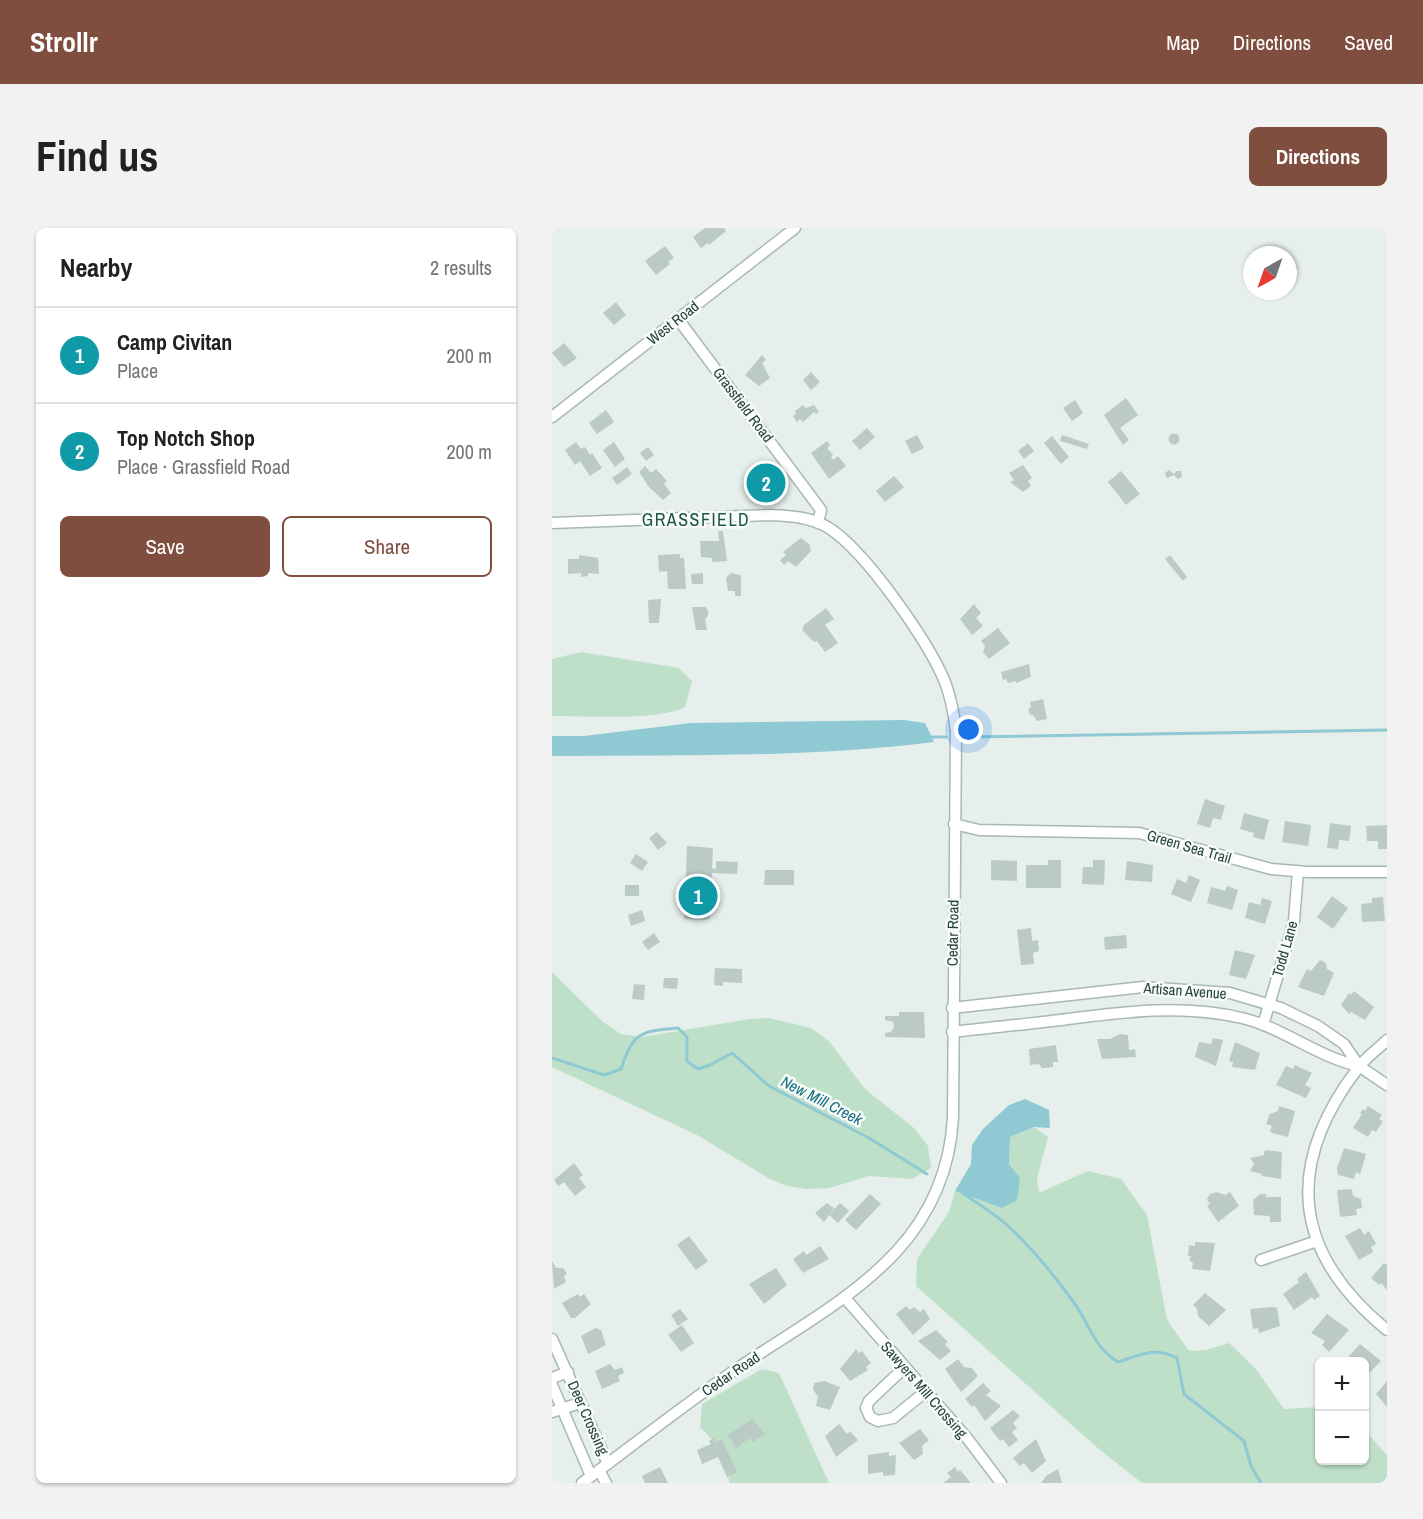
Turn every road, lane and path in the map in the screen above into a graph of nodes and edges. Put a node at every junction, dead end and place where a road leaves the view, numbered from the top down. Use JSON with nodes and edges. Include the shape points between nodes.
{"nodes":[{"id":1,"x":795,"y":228,"type":"edge"},
{"id":2,"x":678,"y":319,"type":"junction"},
{"id":3,"x":552,"y":417,"type":"edge"},
{"id":4,"x":552,"y":523,"type":"edge"},
{"id":5,"x":818,"y":523,"type":"junction"},
{"id":6,"x":954,"y":824,"type":"junction"},
{"id":7,"x":1298,"y":872,"type":"junction"},
{"id":8,"x":1387,"y":872,"type":"edge"},
{"id":9,"x":1269,"y":1004,"type":"junction"},
{"id":10,"x":952,"y":1008,"type":"junction"},
{"id":11,"x":1263,"y":1025,"type":"junction"},
{"id":12,"x":952,"y":1032,"type":"junction"},
{"id":13,"x":1387,"y":1040,"type":"edge"},
{"id":14,"x":1359,"y":1066,"type":"junction"},
{"id":15,"x":1387,"y":1085,"type":"edge"},
{"id":16,"x":1317,"y":1241,"type":"junction"},
{"id":17,"x":1261,"y":1260,"type":"dead end"},
{"id":18,"x":845,"y":1298,"type":"junction"},
{"id":19,"x":1387,"y":1330,"type":"edge"},
{"id":20,"x":552,"y":1339,"type":"edge"},
{"id":21,"x":904,"y":1368,"type":"junction"},
{"id":22,"x":568,"y":1372,"type":"junction"},
{"id":23,"x":552,"y":1378,"type":"edge"},
{"id":24,"x":552,"y":1385,"type":"edge"},
{"id":25,"x":925,"y":1392,"type":"junction"},
{"id":26,"x":580,"y":1403,"type":"junction"},
{"id":27,"x":557,"y":1411,"type":"edge"},
{"id":28,"x":595,"y":1473,"type":"edge"},
{"id":29,"x":606,"y":1483,"type":"edge"},
{"id":30,"x":1001,"y":1483,"type":"edge"}],
"edges":[{"from":1,"to":2,"type":"street","name":"West Road"},
{"from":2,"to":3,"type":"street","name":"West Road"},
{"from":2,"to":5,"type":"street","name":"Grassfield Road","via":[[821,510]]},
{"from":4,"to":5,"type":"street","name":"Cedar Road","via":[[771,515],[795,516]]},
{"from":5,"to":6,"type":"street","name":"Cedar Road","via":[[843,540],[879,581],[940,671],[949,693],[956,731]]},
{"from":6,"to":7,"type":"street","name":"Green Sea Trail","via":[[979,830],[1139,832],[1229,859]]},
{"from":6,"to":10,"type":"street","name":"Cedar Road"},
{"from":7,"to":8,"type":"street","name":"Green Sea Trail"},
{"from":7,"to":9,"type":"street","name":"Todd Lane","via":[[1294,921]]},
{"from":9,"to":10,"type":"street","name":"Artisan Avenue","via":[[1230,993],[1161,986]]},
{"from":9,"to":11,"type":"street","name":"Todd Lane"},
{"from":9,"to":14,"type":"street","name":"Artisan Avenue","via":[[1336,1038]]},
{"from":10,"to":12,"type":"street","name":"Cedar Road"},
{"from":11,"to":12,"type":"street","name":"Artisan Avenue","via":[[1221,1014],[1160,1009]]},
{"from":11,"to":14,"type":"street","name":"Artisan Avenue","via":[[1335,1061]]},
{"from":12,"to":18,"type":"street","name":"Cedar Road","via":[[951,1147],[937,1193],[905,1242]]},
{"from":13,"to":14,"type":"street"},
{"from":14,"to":15,"type":"street","name":"Artisan Avenue"},
{"from":14,"to":16,"type":"street","via":[[1328,1113],[1313,1148],[1308,1201]]},
{"from":16,"to":17,"type":"street"},
{"from":16,"to":19,"type":"street","via":[[1341,1285]]},
{"from":18,"to":21,"type":"street","name":"Sawyers Mill Crossing"},
{"from":18,"to":28,"type":"street","name":"Cedar Road","via":[[732,1372]]},
{"from":20,"to":22,"type":"street","name":"Deer Crossing"},
{"from":21,"to":25,"type":"street","name":"Sawyers Mill Crossing"},
{"from":21,"to":25,"type":"street","via":[[869,1401],[866,1408],[870,1417],[884,1422],[893,1418]]},
{"from":22,"to":23,"type":"street"},
{"from":22,"to":26,"type":"street","name":"Deer Crossing"},
{"from":24,"to":27,"type":"street","name":"Deer Crossing"},
{"from":25,"to":30,"type":"street","name":"Sawyers Mill Crossing"},
{"from":26,"to":27,"type":"street"},
{"from":26,"to":28,"type":"street","name":"Deer Crossing"},
{"from":27,"to":28,"type":"street","name":"Deer Crossing"},
{"from":28,"to":29,"type":"street"}]}
